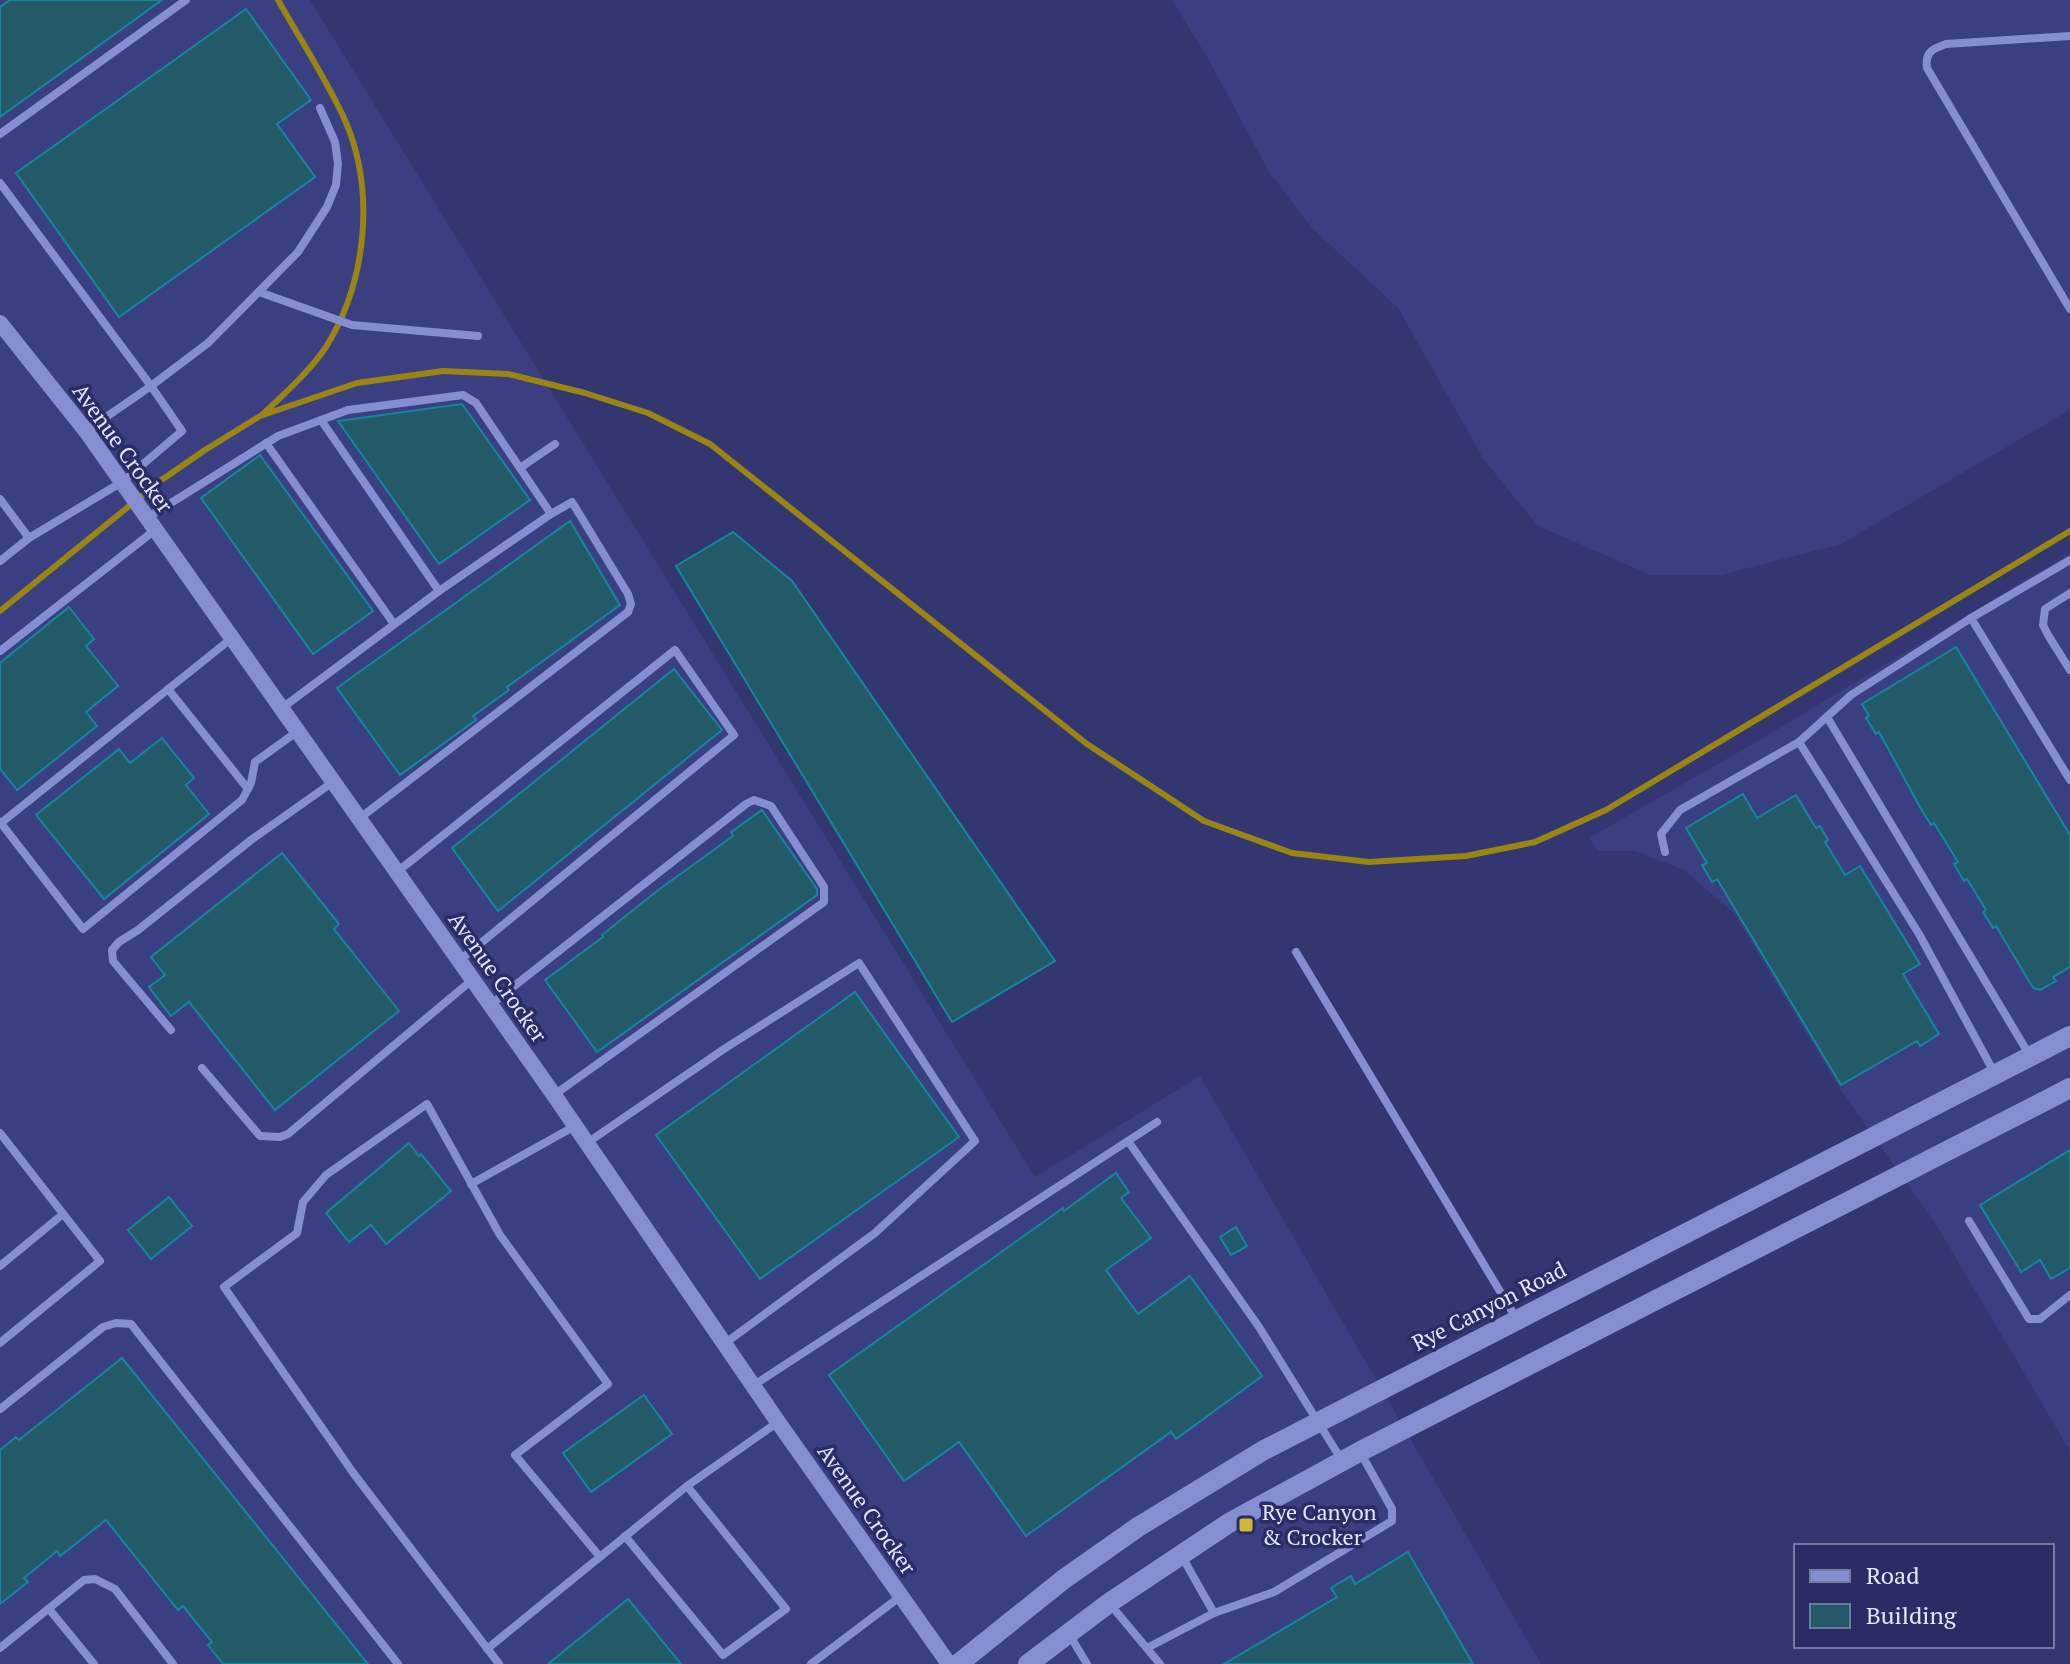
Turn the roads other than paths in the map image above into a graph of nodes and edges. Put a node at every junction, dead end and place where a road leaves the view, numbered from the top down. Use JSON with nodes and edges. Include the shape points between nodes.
{"nodes":[{"id":1,"x":186,"y":0,"type":"edge"},
{"id":2,"x":2070,"y":36,"type":"edge"},
{"id":3,"x":320,"y":108,"type":"dead end"},
{"id":4,"x":0,"y":134,"type":"edge"},
{"id":5,"x":0,"y":183,"type":"edge"},
{"id":6,"x":259,"y":292,"type":"junction"},
{"id":7,"x":2070,"y":309,"type":"edge"},
{"id":8,"x":0,"y":323,"type":"edge"},
{"id":9,"x":478,"y":336,"type":"dead end"},
{"id":10,"x":151,"y":386,"type":"junction"},
{"id":11,"x":321,"y":420,"type":"junction"},
{"id":12,"x":86,"y":431,"type":"junction"},
{"id":13,"x":266,"y":443,"type":"junction"},
{"id":14,"x":555,"y":444,"type":"dead end"},
{"id":15,"x":520,"y":468,"type":"junction"},
{"id":16,"x":122,"y":482,"type":"junction"},
{"id":17,"x":0,"y":499,"type":"edge"},
{"id":18,"x":551,"y":514,"type":"junction"},
{"id":19,"x":152,"y":524,"type":"junction"},
{"id":20,"x":29,"y":538,"type":"junction"},
{"id":21,"x":2070,"y":560,"type":"edge"},
{"id":22,"x":0,"y":561,"type":"edge"},
{"id":23,"x":439,"y":591,"type":"junction"},
{"id":24,"x":2070,"y":593,"type":"edge"},
{"id":25,"x":1971,"y":618,"type":"junction"},
{"id":26,"x":394,"y":624,"type":"junction"},
{"id":27,"x":232,"y":638,"type":"junction"},
{"id":28,"x":0,"y":651,"type":"edge"},
{"id":29,"x":2070,"y":670,"type":"edge"},
{"id":30,"x":168,"y":689,"type":"junction"},
{"id":31,"x":282,"y":708,"type":"junction"},
{"id":32,"x":1827,"y":717,"type":"junction"},
{"id":33,"x":298,"y":731,"type":"junction"},
{"id":34,"x":1799,"y":742,"type":"junction"},
{"id":35,"x":2070,"y":780,"type":"edge"},
{"id":36,"x":334,"y":782,"type":"junction"},
{"id":37,"x":248,"y":789,"type":"junction"},
{"id":38,"x":360,"y":819,"type":"junction"},
{"id":39,"x":0,"y":823,"type":"edge"},
{"id":40,"x":1665,"y":852,"type":"dead end"},
{"id":41,"x":397,"y":872,"type":"junction"},
{"id":42,"x":1296,"y":952,"type":"dead end"},
{"id":43,"x":459,"y":961,"type":"junction"},
{"id":44,"x":473,"y":979,"type":"junction"},
{"id":45,"x":490,"y":1005,"type":"junction"},
{"id":46,"x":171,"y":1030,"type":"dead end"},
{"id":47,"x":2070,"y":1036,"type":"edge"},
{"id":48,"x":2030,"y":1057,"type":"junction"},
{"id":49,"x":202,"y":1068,"type":"dead end"},
{"id":50,"x":1996,"y":1075,"type":"junction"},
{"id":51,"x":2070,"y":1088,"type":"edge"},
{"id":52,"x":554,"y":1095,"type":"junction"},
{"id":53,"x":1157,"y":1122,"type":"dead end"},
{"id":54,"x":575,"y":1126,"type":"junction"},
{"id":55,"x":0,"y":1133,"type":"edge"},
{"id":56,"x":1128,"y":1141,"type":"junction"},
{"id":57,"x":587,"y":1143,"type":"junction"},
{"id":58,"x":471,"y":1184,"type":"junction"},
{"id":59,"x":63,"y":1214,"type":"junction"},
{"id":60,"x":1969,"y":1221,"type":"dead end"},
{"id":61,"x":0,"y":1266,"type":"edge"},
{"id":62,"x":2070,"y":1295,"type":"edge"},
{"id":63,"x":1517,"y":1319,"type":"junction"},
{"id":64,"x":0,"y":1343,"type":"edge"},
{"id":65,"x":724,"y":1344,"type":"junction"},
{"id":66,"x":753,"y":1386,"type":"junction"},
{"id":67,"x":0,"y":1409,"type":"edge"},
{"id":68,"x":1319,"y":1420,"type":"junction"},
{"id":69,"x":778,"y":1422,"type":"junction"},
{"id":70,"x":1351,"y":1456,"type":"junction"},
{"id":71,"x":687,"y":1486,"type":"junction"},
{"id":72,"x":625,"y":1536,"type":"junction"},
{"id":73,"x":1181,"y":1554,"type":"junction"},
{"id":74,"x":600,"y":1557,"type":"junction"},
{"id":75,"x":902,"y":1596,"type":"junction"},
{"id":76,"x":1109,"y":1603,"type":"junction"},
{"id":77,"x":49,"y":1609,"type":"junction"},
{"id":78,"x":1214,"y":1613,"type":"junction"},
{"id":79,"x":1069,"y":1634,"type":"junction"},
{"id":80,"x":0,"y":1648,"type":"edge"},
{"id":81,"x":1147,"y":1648,"type":"junction"},
{"id":82,"x":487,"y":1649,"type":"junction"},
{"id":83,"x":94,"y":1664,"type":"edge"},
{"id":84,"x":173,"y":1664,"type":"edge"},
{"id":85,"x":398,"y":1664,"type":"edge"},
{"id":86,"x":499,"y":1664,"type":"edge"},
{"id":87,"x":811,"y":1664,"type":"edge"},
{"id":88,"x":949,"y":1664,"type":"edge"},
{"id":89,"x":958,"y":1664,"type":"edge"},
{"id":90,"x":1028,"y":1664,"type":"edge"},
{"id":91,"x":1087,"y":1664,"type":"edge"},
{"id":92,"x":1160,"y":1664,"type":"edge"}],
"edges":[{"from":1,"to":4,"type":"lane"},
{"from":2,"to":7,"type":"lane","via":[[1946,44],[1926,58],[1927,68]]},
{"from":3,"to":6,"type":"lane","via":[[335,142],[336,185],[298,252]]},
{"from":5,"to":10,"type":"lane"},
{"from":6,"to":9,"type":"lane","via":[[366,327]]},
{"from":6,"to":10,"type":"lane","via":[[208,343]]},
{"from":8,"to":12,"type":"street","name":"Avenue Crocker"},
{"from":10,"to":12,"type":"lane"},
{"from":10,"to":16,"type":"lane","via":[[182,431]]},
{"from":11,"to":13,"type":"lane"},
{"from":11,"to":15,"type":"lane","via":[[348,410],[463,395],[476,403]]},
{"from":11,"to":23,"type":"lane"},
{"from":12,"to":16,"type":"street","name":"Avenue Crocker"},
{"from":13,"to":19,"type":"lane"},
{"from":13,"to":26,"type":"lane"},
{"from":14,"to":15,"type":"lane"},
{"from":15,"to":18,"type":"lane"},
{"from":16,"to":19,"type":"street","name":"Avenue Crocker"},
{"from":16,"to":20,"type":"lane"},
{"from":17,"to":20,"type":"lane"},
{"from":18,"to":23,"type":"lane"},
{"from":18,"to":38,"type":"lane","via":[[572,502],[628,594],[628,612]]},
{"from":19,"to":27,"type":"street","name":"Avenue Crocker"},
{"from":19,"to":28,"type":"lane"},
{"from":20,"to":22,"type":"lane"},
{"from":21,"to":25,"type":"lane"},
{"from":23,"to":26,"type":"lane"},
{"from":24,"to":29,"type":"lane","via":[[2045,609],[2043,625]]},
{"from":25,"to":32,"type":"lane","via":[[1851,695]]},
{"from":25,"to":35,"type":"lane"},
{"from":26,"to":31,"type":"lane"},
{"from":27,"to":30,"type":"lane"},
{"from":27,"to":31,"type":"street","name":"Avenue Crocker"},
{"from":30,"to":37,"type":"lane"},
{"from":30,"to":39,"type":"lane"},
{"from":31,"to":33,"type":"street","name":"Avenue Crocker"},
{"from":32,"to":34,"type":"lane"},
{"from":32,"to":48,"type":"lane"},
{"from":33,"to":36,"type":"street","name":"Avenue Crocker"},
{"from":33,"to":37,"type":"lane","via":[[255,762]]},
{"from":34,"to":40,"type":"lane","via":[[1680,810],[1661,834]]},
{"from":34,"to":50,"type":"lane","via":[[1919,934]]},
{"from":36,"to":38,"type":"street","name":"Avenue Crocker"},
{"from":36,"to":46,"type":"lane","via":[[112,950],[113,961]]},
{"from":37,"to":39,"type":"lane","via":[[242,800],[83,929]]},
{"from":38,"to":41,"type":"street","name":"Avenue Crocker"},
{"from":41,"to":43,"type":"street","name":"Avenue Crocker"},
{"from":41,"to":43,"type":"lane","via":[[675,650],[734,735]]},
{"from":42,"to":63,"type":"lane"},
{"from":43,"to":44,"type":"street","name":"Avenue Crocker"},
{"from":44,"to":45,"type":"street","name":"Avenue Crocker"},
{"from":44,"to":49,"type":"lane","via":[[280,1137],[260,1136]]},
{"from":45,"to":52,"type":"street","name":"Avenue Crocker"},
{"from":45,"to":52,"type":"lane","via":[[746,804],[754,800],[771,806],[824,887],[824,902]]},
{"from":47,"to":48,"type":"main road","name":"Rye Canyon Road"},
{"from":48,"to":50,"type":"main road","name":"Rye Canyon Road"},
{"from":50,"to":63,"type":"main road","name":"Rye Canyon Road"},
{"from":51,"to":70,"type":"main road"},
{"from":52,"to":54,"type":"street","name":"Avenue Crocker"},
{"from":53,"to":56,"type":"lane"},
{"from":54,"to":57,"type":"street","name":"Avenue Crocker"},
{"from":54,"to":58,"type":"lane"},
{"from":55,"to":59,"type":"lane"},
{"from":56,"to":66,"type":"lane"},
{"from":56,"to":68,"type":"lane"},
{"from":57,"to":65,"type":"street","name":"Avenue Crocker"},
{"from":57,"to":65,"type":"lane","via":[[859,963],[975,1141],[875,1233]]},
{"from":58,"to":74,"type":"lane","via":[[500,1235],[608,1384],[515,1455]]},
{"from":58,"to":82,"type":"lane","via":[[427,1104],[326,1175],[303,1202],[297,1233],[224,1287],[354,1474]]},
{"from":59,"to":61,"type":"lane"},
{"from":59,"to":64,"type":"lane","via":[[100,1261]]},
{"from":60,"to":62,"type":"lane","via":[[2029,1319],[2040,1319]]},
{"from":63,"to":68,"type":"main road","name":"Rye Canyon Road"},
{"from":65,"to":66,"type":"street","name":"Avenue Crocker"},
{"from":66,"to":69,"type":"street","name":"Avenue Crocker"},
{"from":67,"to":85,"type":"lane","via":[[103,1327],[131,1324]]},
{"from":68,"to":70,"type":"lane"},
{"from":68,"to":89,"type":"main road","name":"Rye Canyon Road","via":[[1138,1527]]},
{"from":69,"to":71,"type":"lane"},
{"from":69,"to":75,"type":"street","name":"Avenue Crocker"},
{"from":70,"to":73,"type":"main road"},
{"from":70,"to":78,"type":"lane","via":[[1392,1509],[1392,1521],[1274,1592]]},
{"from":71,"to":72,"type":"lane"},
{"from":71,"to":72,"type":"lane","via":[[786,1609],[723,1655]]},
{"from":72,"to":74,"type":"lane"},
{"from":73,"to":76,"type":"main road"},
{"from":73,"to":78,"type":"lane"},
{"from":74,"to":82,"type":"lane"},
{"from":75,"to":87,"type":"lane"},
{"from":75,"to":88,"type":"street","name":"Avenue Crocker"},
{"from":76,"to":79,"type":"main road"},
{"from":76,"to":81,"type":"lane"},
{"from":77,"to":80,"type":"lane"},
{"from":77,"to":83,"type":"lane"},
{"from":77,"to":84,"type":"lane","via":[[84,1580],[107,1583]]},
{"from":78,"to":81,"type":"lane"},
{"from":79,"to":90,"type":"main road"},
{"from":79,"to":91,"type":"lane"},
{"from":81,"to":92,"type":"lane"},
{"from":82,"to":86,"type":"lane"}]}
